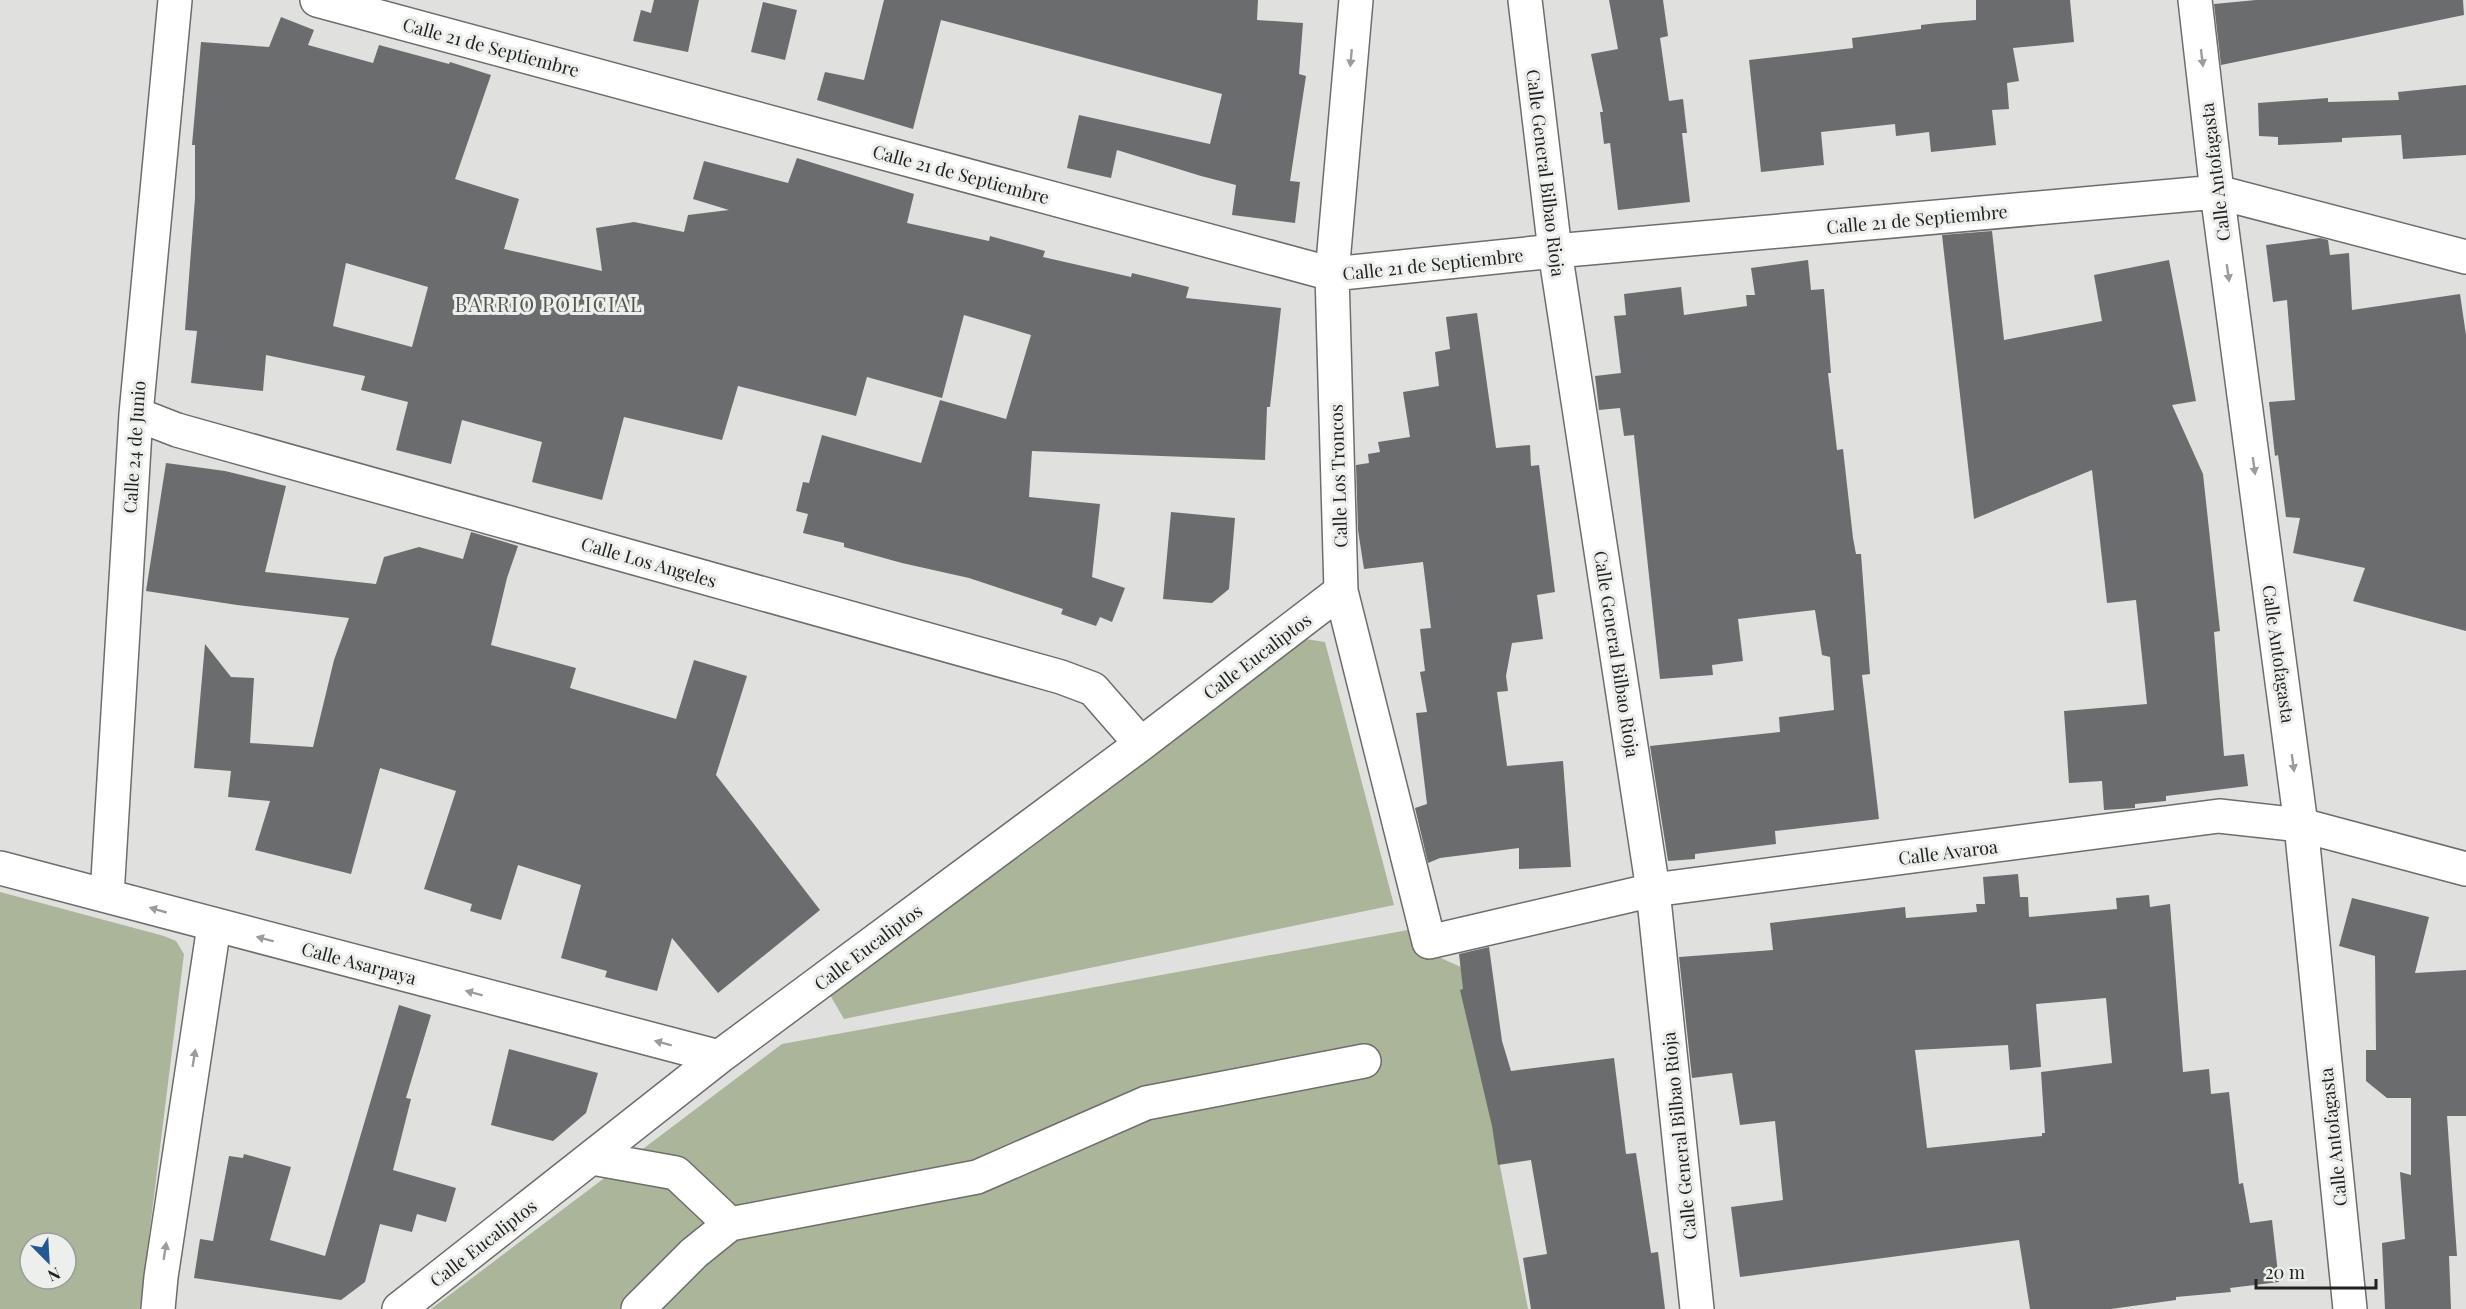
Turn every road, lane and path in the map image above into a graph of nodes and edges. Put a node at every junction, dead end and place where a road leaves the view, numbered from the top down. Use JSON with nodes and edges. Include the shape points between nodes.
{"nodes":[{"id":1,"x":175,"y":0,"type":"edge"},
{"id":2,"x":317,"y":0,"type":"edge"},
{"id":3,"x":1356,"y":0,"type":"edge"},
{"id":4,"x":1525,"y":0,"type":"edge"},
{"id":5,"x":2195,"y":0,"type":"edge"},
{"id":6,"x":2217,"y":192,"type":"junction"},
{"id":7,"x":1556,"y":252,"type":"junction"},
{"id":8,"x":2466,"y":257,"type":"edge"},
{"id":9,"x":1332,"y":274,"type":"junction"},
{"id":10,"x":136,"y":414,"type":"junction"},
{"id":11,"x":1341,"y":591,"type":"junction"},
{"id":12,"x":1141,"y":744,"type":"junction"},
{"id":13,"x":2301,"y":825,"type":"junction"},
{"id":14,"x":0,"y":868,"type":"edge"},
{"id":15,"x":2466,"y":869,"type":"edge"},
{"id":16,"x":1653,"y":890,"type":"junction"},
{"id":17,"x":107,"y":896,"type":"junction"},
{"id":18,"x":214,"y":926,"type":"junction"},
{"id":19,"x":1429,"y":942,"type":"joint"},
{"id":20,"x":719,"y":1057,"type":"junction"},
{"id":21,"x":1364,"y":1061,"type":"dead end"},
{"id":22,"x":592,"y":1158,"type":"junction"},
{"id":23,"x":730,"y":1224,"type":"junction"},
{"id":24,"x":158,"y":1309,"type":"edge"},
{"id":25,"x":399,"y":1309,"type":"edge"},
{"id":26,"x":638,"y":1309,"type":"edge"},
{"id":27,"x":1697,"y":1309,"type":"edge"},
{"id":28,"x":2350,"y":1309,"type":"edge"}],
"edges":[{"from":1,"to":10,"type":"street","name":"Calle 24 de Junio"},
{"from":2,"to":9,"type":"street","name":"Calle 21 de Septiembre"},
{"from":3,"to":9,"type":"street","name":"Calle Los Troncos","one_way":true},
{"from":4,"to":7,"type":"street","name":"Calle General Bilbao Rioja"},
{"from":5,"to":6,"type":"street","name":"Calle Antofagasta","one_way":true},
{"from":6,"to":7,"type":"street","name":"Calle 21 de Septiembre"},
{"from":6,"to":8,"type":"street","name":"Calle 21 de Septiembre"},
{"from":6,"to":13,"type":"street","name":"Calle Antofagasta","one_way":true},
{"from":7,"to":9,"type":"street","name":"Calle 21 de Septiembre"},
{"from":7,"to":16,"type":"street","name":"Calle General Bilbao Rioja"},
{"from":9,"to":11,"type":"street","name":"Calle Los Troncos"},
{"from":10,"to":12,"type":"street","name":"Calle Los Angeles","via":[[189,433],[1061,678],[1093,689]]},
{"from":10,"to":17,"type":"street","name":"Calle 24 de Junio"},
{"from":11,"to":12,"type":"street","name":"Calle Eucaliptos"},
{"from":11,"to":19,"type":"street","name":"Calle Los Troncos"},
{"from":12,"to":20,"type":"street","name":"Calle Eucaliptos"},
{"from":13,"to":15,"type":"street","name":"Calle Avaroa"},
{"from":13,"to":16,"type":"street","name":"Calle Avaroa","via":[[2219,816]]},
{"from":13,"to":28,"type":"street","name":"Calle Antofagasta"},
{"from":14,"to":17,"type":"street","name":"Calle Asarpaya"},
{"from":16,"to":19,"type":"street","name":"Calle Avaroa"},
{"from":16,"to":27,"type":"street","name":"Calle General Bilbao Rioja"},
{"from":18,"to":17,"type":"street","name":"Calle Asarpaya","one_way":true},
{"from":20,"to":18,"type":"street","name":"Calle Asarpaya","one_way":true},
{"from":24,"to":18,"type":"street","one_way":true},
{"from":20,"to":22,"type":"street","name":"Calle Eucaliptos"},
{"from":21,"to":23,"type":"street","via":[[1146,1103],[977,1177]]},
{"from":22,"to":23,"type":"street","via":[[676,1173]]},
{"from":22,"to":25,"type":"street","name":"Calle Eucaliptos"},
{"from":23,"to":26,"type":"street","via":[[694,1253]]}]}
